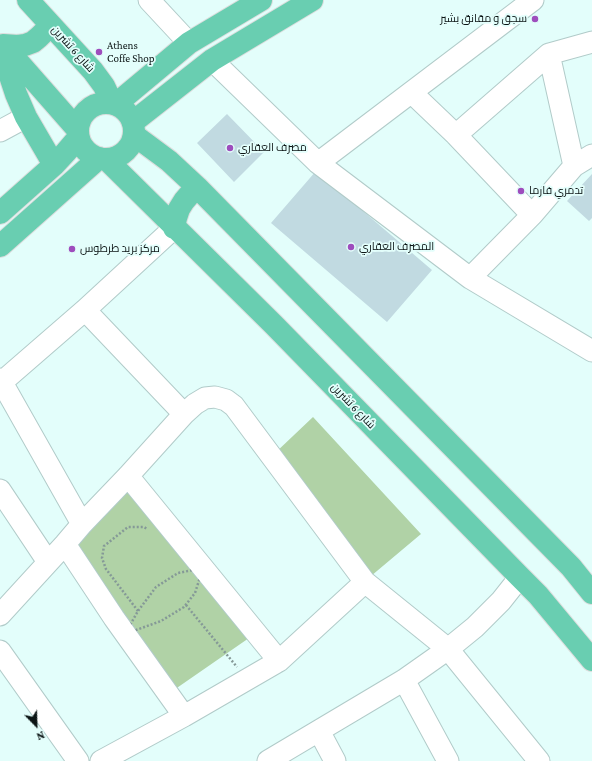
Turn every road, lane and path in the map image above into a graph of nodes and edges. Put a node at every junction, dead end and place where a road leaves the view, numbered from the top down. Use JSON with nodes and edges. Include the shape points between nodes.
{"nodes":[{"id":1,"x":28,"y":0,"type":"edge"},
{"id":2,"x":149,"y":0,"type":"edge"},
{"id":3,"x":261,"y":0,"type":"edge"},
{"id":4,"x":312,"y":0,"type":"edge"},
{"id":5,"x":533,"y":0,"type":"edge"},
{"id":6,"x":49,"y":23,"type":"junction"},
{"id":7,"x":592,"y":42,"type":"edge"},
{"id":8,"x":2,"y":43,"type":"edge"},
{"id":9,"x":189,"y":43,"type":"junction"},
{"id":10,"x":549,"y":54,"type":"junction"},
{"id":11,"x":212,"y":60,"type":"junction"},
{"id":12,"x":412,"y":93,"type":"junction"},
{"id":13,"x":114,"y":104,"type":"junction"},
{"id":14,"x":26,"y":116,"type":"junction"},
{"id":15,"x":133,"y":129,"type":"junction"},
{"id":16,"x":0,"y":131,"type":"edge"},
{"id":17,"x":78,"y":134,"type":"junction"},
{"id":18,"x":456,"y":135,"type":"junction"},
{"id":19,"x":592,"y":155,"type":"edge"},
{"id":20,"x":102,"y":159,"type":"junction"},
{"id":21,"x":318,"y":163,"type":"junction"},
{"id":22,"x":54,"y":165,"type":"junction"},
{"id":23,"x":574,"y":166,"type":"junction"},
{"id":24,"x":197,"y":187,"type":"junction"},
{"id":25,"x":0,"y":213,"type":"edge"},
{"id":26,"x":532,"y":215,"type":"junction"},
{"id":27,"x":174,"y":228,"type":"junction"},
{"id":28,"x":0,"y":246,"type":"edge"},
{"id":29,"x":470,"y":278,"type":"junction"},
{"id":30,"x":86,"y":310,"type":"junction"},
{"id":31,"x":592,"y":351,"type":"edge"},
{"id":32,"x":1,"y":381,"type":"edge"},
{"id":33,"x":184,"y":414,"type":"junction"},
{"id":34,"x":128,"y":476,"type":"junction"},
{"id":35,"x":0,"y":490,"type":"edge"},
{"id":36,"x":82,"y":524,"type":"junction"},
{"id":37,"x":150,"y":531,"type":"dead end"},
{"id":38,"x":65,"y":544,"type":"junction"},
{"id":39,"x":48,"y":562,"type":"junction"},
{"id":40,"x":203,"y":568,"type":"junction"},
{"id":41,"x":520,"y":577,"type":"junction"},
{"id":42,"x":365,"y":582,"type":"junction"},
{"id":43,"x":592,"y":593,"type":"edge"},
{"id":44,"x":186,"y":605,"type":"junction"},
{"id":45,"x":138,"y":611,"type":"junction"},
{"id":46,"x":0,"y":615,"type":"edge"},
{"id":47,"x":125,"y":634,"type":"junction"},
{"id":48,"x":448,"y":649,"type":"junction"},
{"id":49,"x":0,"y":651,"type":"edge"},
{"id":50,"x":592,"y":660,"type":"edge"},
{"id":51,"x":279,"y":661,"type":"junction"},
{"id":52,"x":248,"y":679,"type":"junction"},
{"id":53,"x":404,"y":680,"type":"junction"},
{"id":54,"x":184,"y":716,"type":"junction"},
{"id":55,"x":320,"y":730,"type":"junction"},
{"id":56,"x":78,"y":761,"type":"edge"},
{"id":57,"x":100,"y":761,"type":"edge"},
{"id":58,"x":268,"y":761,"type":"edge"},
{"id":59,"x":335,"y":761,"type":"edge"},
{"id":60,"x":448,"y":761,"type":"edge"},
{"id":61,"x":539,"y":761,"type":"edge"}],
"edges":[{"from":1,"to":6,"type":"main road","name":"شارع 6 تشرين"},
{"from":2,"to":9,"type":"street"},
{"from":3,"to":9,"type":"main road"},
{"from":4,"to":11,"type":"main road"},
{"from":5,"to":12,"type":"street"},
{"from":6,"to":8,"type":"main road","via":[[45,31],[33,42],[18,46]]},
{"from":6,"to":13,"type":"main road","name":"شارع 6 تشرين","via":[[93,71]]},
{"from":7,"to":10,"type":"street"},
{"from":8,"to":14,"type":"main road","via":[[10,76]]},
{"from":8,"to":17,"type":"main road"},
{"from":9,"to":13,"type":"main road"},
{"from":10,"to":18,"type":"street"},
{"from":10,"to":23,"type":"street"},
{"from":11,"to":15,"type":"main road"},
{"from":11,"to":21,"type":"street"},
{"from":12,"to":18,"type":"street"},
{"from":12,"to":21,"type":"street"},
{"from":13,"to":15,"type":"main road","via":[[124,108]]},
{"from":13,"to":17,"type":"main road","via":[[104,102],[88,108],[79,121]]},
{"from":14,"to":16,"type":"street"},
{"from":14,"to":22,"type":"main road"},
{"from":15,"to":20,"type":"main road","via":[[130,144],[124,152],[116,157]]},
{"from":15,"to":24,"type":"main road"},
{"from":17,"to":20,"type":"main road","via":[[82,147],[89,154]]},
{"from":17,"to":22,"type":"main road"},
{"from":18,"to":26,"type":"street"},
{"from":19,"to":23,"type":"street"},
{"from":20,"to":27,"type":"main road","name":"شارع 6 تشرين"},
{"from":20,"to":28,"type":"main road"},
{"from":21,"to":29,"type":"street"},
{"from":22,"to":25,"type":"main road"},
{"from":23,"to":26,"type":"street"},
{"from":24,"to":27,"type":"main road","via":[[179,209]]},
{"from":24,"to":43,"type":"main road","via":[[571,568]]},
{"from":26,"to":29,"type":"street"},
{"from":27,"to":30,"type":"street"},
{"from":27,"to":41,"type":"main road","name":"شارع 6 تشرين","via":[[274,325]]},
{"from":29,"to":31,"type":"street"},
{"from":30,"to":32,"type":"street"},
{"from":30,"to":33,"type":"street"},
{"from":32,"to":36,"type":"street"},
{"from":33,"to":34,"type":"street"},
{"from":33,"to":42,"type":"street","via":[[205,398],[226,400],[234,406]]},
{"from":34,"to":36,"type":"street"},
{"from":34,"to":40,"type":"street"},
{"from":35,"to":39,"type":"street"},
{"from":36,"to":38,"type":"street"},
{"from":37,"to":45,"type":"path","via":[[144,527],[128,527],[104,546],[102,558],[106,569]]},
{"from":38,"to":39,"type":"street"},
{"from":38,"to":47,"type":"street"},
{"from":39,"to":46,"type":"street"},
{"from":40,"to":44,"type":"path","via":[[195,593]]},
{"from":40,"to":45,"type":"path","via":[[178,573],[156,586]]},
{"from":40,"to":51,"type":"street"},
{"from":41,"to":48,"type":"street","via":[[500,601]]},
{"from":41,"to":50,"type":"main road","name":"شارع 6 تشرين"},
{"from":42,"to":48,"type":"street"},
{"from":42,"to":51,"type":"street"},
{"from":44,"to":47,"type":"path","via":[[161,621]]},
{"from":44,"to":52,"type":"path"},
{"from":45,"to":47,"type":"path"},
{"from":47,"to":54,"type":"street"},
{"from":48,"to":53,"type":"street"},
{"from":48,"to":61,"type":"street"},
{"from":49,"to":56,"type":"street"},
{"from":51,"to":52,"type":"street"},
{"from":52,"to":54,"type":"street"},
{"from":53,"to":55,"type":"street"},
{"from":53,"to":60,"type":"street"},
{"from":54,"to":57,"type":"street"},
{"from":55,"to":58,"type":"street"},
{"from":55,"to":59,"type":"street"}]}
